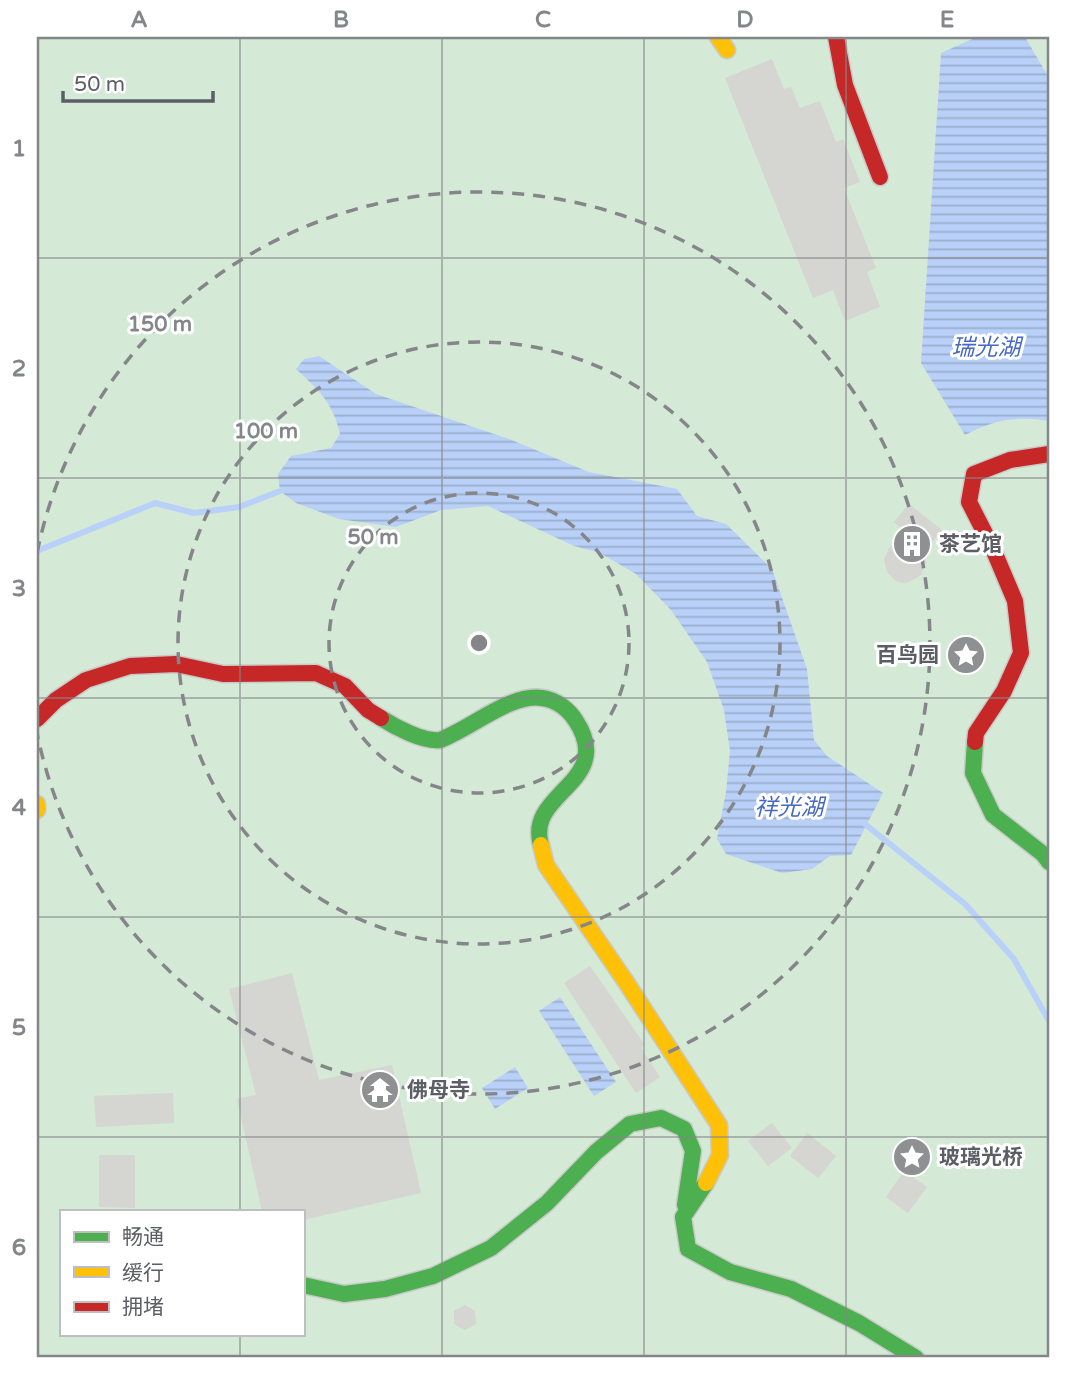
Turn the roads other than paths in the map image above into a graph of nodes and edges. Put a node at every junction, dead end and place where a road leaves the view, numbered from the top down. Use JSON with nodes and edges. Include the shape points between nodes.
{"nodes":[{"id":1,"x":835,"y":37,"type":"edge"},
{"id":2,"x":880,"y":177,"type":"dead end"},
{"id":3,"x":1049,"y":454,"type":"edge"},
{"id":4,"x":37,"y":719,"type":"edge"},
{"id":5,"x":37,"y":803,"type":"edge"},
{"id":6,"x":37,"y":810,"type":"edge"},
{"id":7,"x":1049,"y":862,"type":"edge"},
{"id":8,"x":683,"y":1217,"type":"junction"},
{"id":9,"x":304,"y":1285,"type":"edge"},
{"id":10,"x":916,"y":1358,"type":"edge"}],
"edges":[{"from":1,"to":2,"type":"street","via":[[845,85]]},
{"from":3,"to":7,"type":"street","via":[[995,464],[974,474],[969,502],[1015,601],[1021,653],[1004,691],[976,733],[973,774],[993,815]]},
{"from":4,"to":8,"type":"street","via":[[86,680],[130,666],[176,664],[223,674],[316,673],[345,686],[368,710],[404,732],[440,740],[511,702],[542,698],[568,709],[586,737],[586,761],[548,806],[537,833],[546,865],[719,1125],[720,1155]]},
{"from":5,"to":6,"type":"street"},
{"from":8,"to":9,"type":"street","via":[[693,1151],[684,1129],[661,1118],[630,1124],[547,1203],[491,1248],[433,1276],[344,1294]]},
{"from":8,"to":10,"type":"street","via":[[688,1249],[730,1272],[791,1289]]}]}
